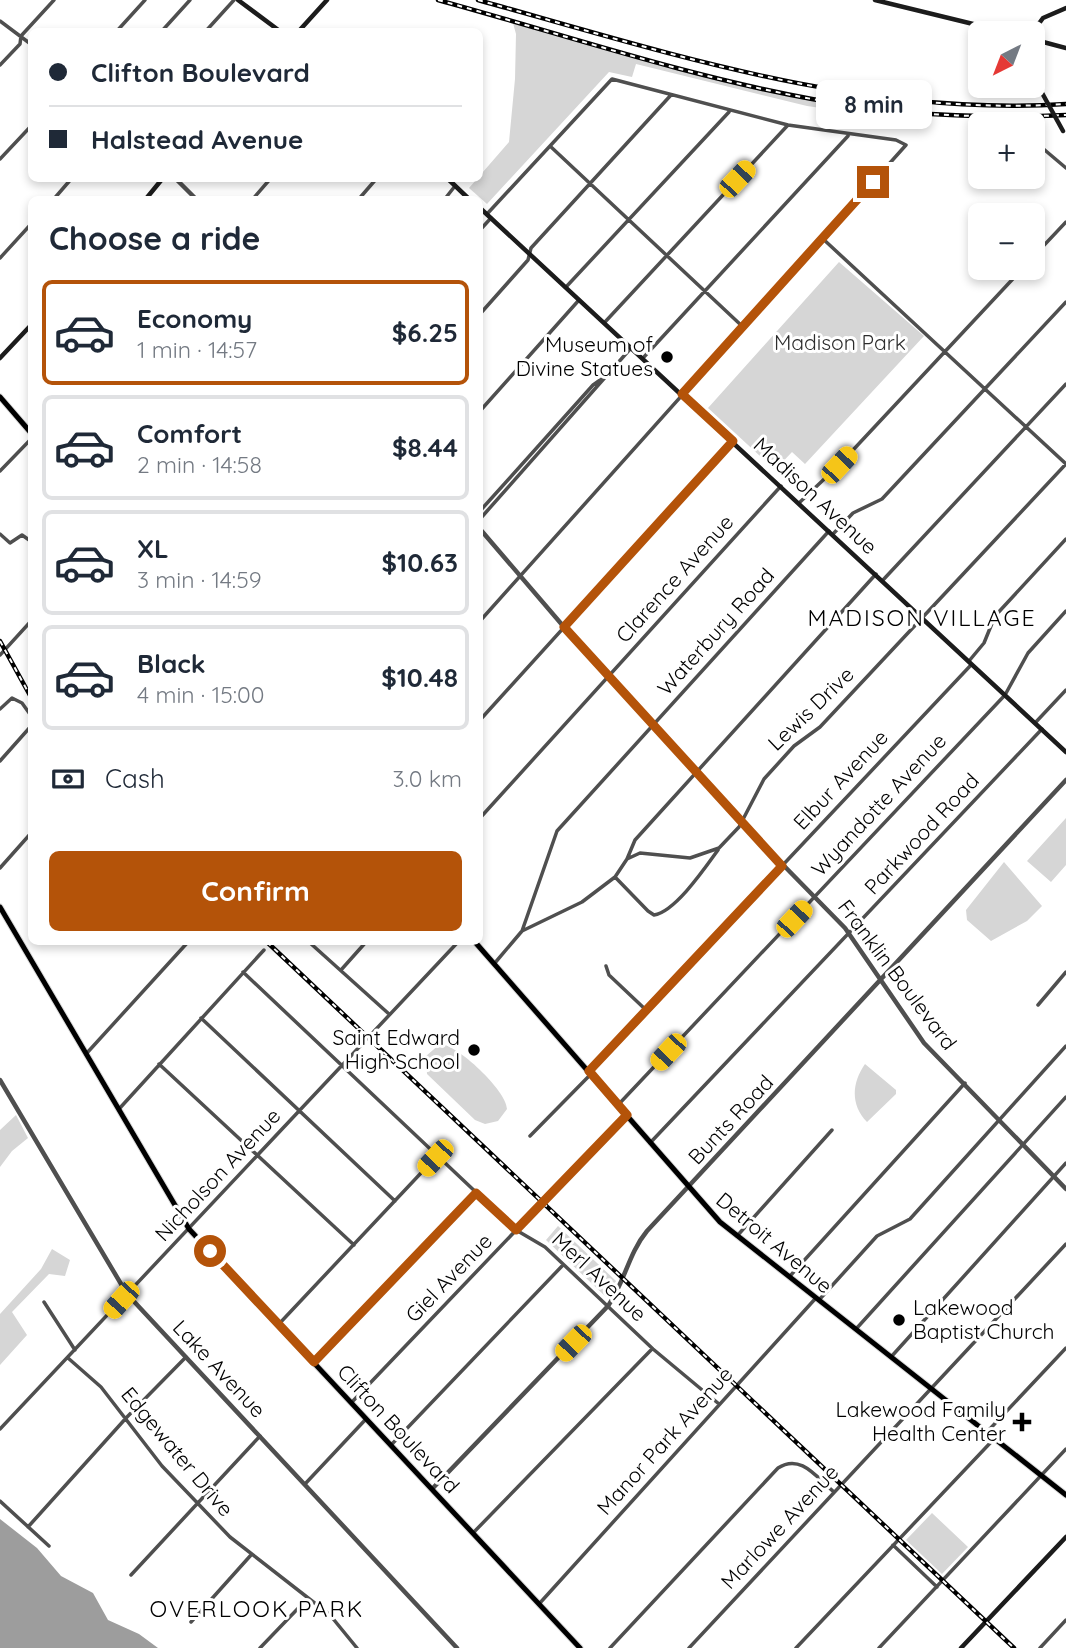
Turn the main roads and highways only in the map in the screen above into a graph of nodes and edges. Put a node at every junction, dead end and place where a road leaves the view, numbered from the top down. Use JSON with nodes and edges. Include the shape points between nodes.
{"nodes":[{"id":1,"x":236,"y":0,"type":"edge"},
{"id":2,"x":327,"y":0,"type":"edge"},
{"id":3,"x":875,"y":0,"type":"edge"},
{"id":4,"x":1066,"y":8,"type":"edge"},
{"id":5,"x":1042,"y":21,"type":"edge"},
{"id":6,"x":968,"y":23,"type":"edge"},
{"id":7,"x":275,"y":28,"type":"edge"},
{"id":8,"x":302,"y":28,"type":"edge"},
{"id":9,"x":1045,"y":42,"type":"edge"},
{"id":10,"x":1066,"y":48,"type":"edge"},
{"id":11,"x":1045,"y":98,"type":"edge"},
{"id":12,"x":1064,"y":133,"type":"edge"},
{"id":13,"x":160,"y":182,"type":"edge"},
{"id":14,"x":451,"y":182,"type":"edge"},
{"id":15,"x":148,"y":196,"type":"edge"},
{"id":16,"x":466,"y":196,"type":"edge"},
{"id":17,"x":483,"y":211,"type":"edge"},
{"id":18,"x":28,"y":328,"type":"edge"},
{"id":19,"x":0,"y":358,"type":"edge"},
{"id":20,"x":0,"y":397,"type":"edge"},
{"id":21,"x":28,"y":431,"type":"edge"},
{"id":22,"x":1066,"y":752,"type":"edge"},
{"id":23,"x":0,"y":907,"type":"edge"},
{"id":24,"x":478,"y":945,"type":"edge"},
{"id":25,"x":1066,"y":1495,"type":"edge"},
{"id":26,"x":1066,"y":1537,"type":"edge"},
{"id":27,"x":580,"y":1648,"type":"edge"},
{"id":28,"x":961,"y":1648,"type":"edge"}],
"edges":[{"from":1,"to":7,"type":"main road"},
{"from":2,"to":8,"type":"main road"},
{"from":3,"to":6,"type":"main road"},
{"from":4,"to":5,"type":"main road"},
{"from":9,"to":10,"type":"main road"},
{"from":11,"to":12,"type":"main road","bridge":true},
{"from":13,"to":15,"type":"main road"},
{"from":14,"to":16,"type":"main road"},
{"from":17,"to":22,"type":"main road","name":"Madison Avenue"},
{"from":18,"to":19,"type":"main road"},
{"from":20,"to":21,"type":"main road"},
{"from":23,"to":27,"type":"main road","name":"Clifton Boulevard","via":[[188,1229]]},
{"from":24,"to":25,"type":"main road","name":"Detroit Avenue","via":[[720,1222]]},
{"from":26,"to":28,"type":"main road"}]}
